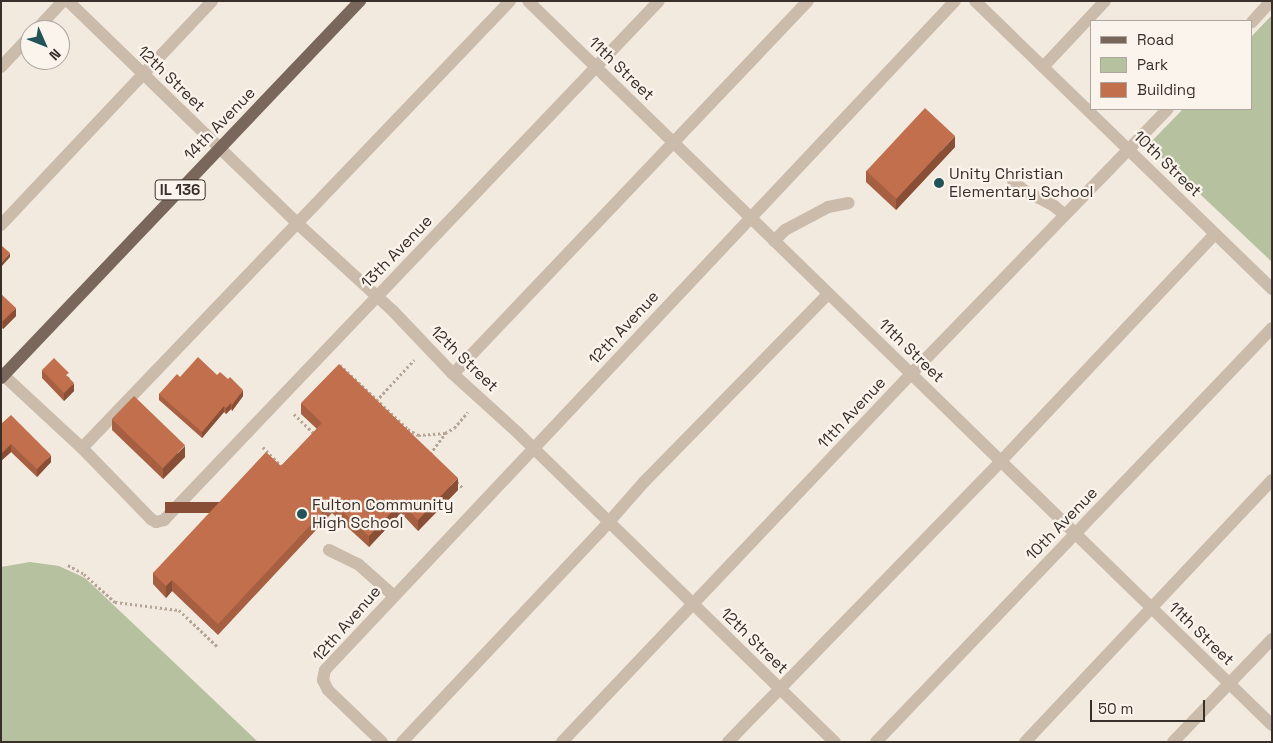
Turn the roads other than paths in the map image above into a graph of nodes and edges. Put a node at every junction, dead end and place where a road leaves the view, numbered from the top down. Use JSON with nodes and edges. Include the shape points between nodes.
{"nodes":[{"id":1,"x":63,"y":1,"type":"edge"},
{"id":2,"x":68,"y":1,"type":"edge"},
{"id":3,"x":212,"y":1,"type":"edge"},
{"id":4,"x":360,"y":1,"type":"edge"},
{"id":5,"x":510,"y":1,"type":"edge"},
{"id":6,"x":528,"y":1,"type":"edge"},
{"id":7,"x":659,"y":1,"type":"edge"},
{"id":8,"x":808,"y":1,"type":"edge"},
{"id":9,"x":955,"y":1,"type":"edge"},
{"id":10,"x":975,"y":1,"type":"edge"},
{"id":11,"x":1105,"y":1,"type":"edge"},
{"id":12,"x":1271,"y":1,"type":"edge"},
{"id":13,"x":45,"y":20,"type":"edge"},
{"id":14,"x":1253,"y":21,"type":"edge"},
{"id":15,"x":20,"y":47,"type":"edge"},
{"id":16,"x":1044,"y":66,"type":"junction"},
{"id":17,"x":1,"y":67,"type":"edge"},
{"id":18,"x":596,"y":68,"type":"junction"},
{"id":19,"x":143,"y":74,"type":"junction"},
{"id":20,"x":1167,"y":110,"type":"edge"},
{"id":21,"x":674,"y":143,"type":"junction"},
{"id":22,"x":220,"y":149,"type":"junction"},
{"id":23,"x":1129,"y":150,"type":"junction"},
{"id":24,"x":1013,"y":181,"type":"dead end"},
{"id":25,"x":850,"y":203,"type":"dead end"},
{"id":26,"x":1065,"y":215,"type":"junction"},
{"id":27,"x":750,"y":218,"type":"junction"},
{"id":28,"x":298,"y":224,"type":"junction"},
{"id":29,"x":1,"y":225,"type":"edge"},
{"id":30,"x":1215,"y":234,"type":"junction"},
{"id":31,"x":774,"y":241,"type":"junction"},
{"id":32,"x":1272,"y":289,"type":"edge"},
{"id":33,"x":828,"y":294,"type":"junction"},
{"id":34,"x":376,"y":297,"type":"junction"},
{"id":35,"x":1272,"y":328,"type":"edge"},
{"id":36,"x":453,"y":374,"type":"junction"},
{"id":37,"x":911,"y":374,"type":"junction"},
{"id":38,"x":2,"y":376,"type":"edge"},
{"id":39,"x":82,"y":448,"type":"junction"},
{"id":40,"x":532,"y":448,"type":"junction"},
{"id":41,"x":1001,"y":461,"type":"junction"},
{"id":42,"x":1272,"y":480,"type":"edge"},
{"id":43,"x":608,"y":523,"type":"junction"},
{"id":44,"x":1075,"y":533,"type":"junction"},
{"id":45,"x":329,"y":550,"type":"dead end"},
{"id":46,"x":393,"y":595,"type":"junction"},
{"id":47,"x":693,"y":605,"type":"junction"},
{"id":48,"x":1152,"y":608,"type":"junction"},
{"id":49,"x":1272,"y":639,"type":"edge"},
{"id":50,"x":1229,"y":683,"type":"junction"},
{"id":51,"x":780,"y":688,"type":"junction"},
{"id":52,"x":1272,"y":725,"type":"edge"},
{"id":53,"x":382,"y":742,"type":"edge"},
{"id":54,"x":402,"y":742,"type":"edge"},
{"id":55,"x":562,"y":742,"type":"edge"},
{"id":56,"x":728,"y":742,"type":"edge"},
{"id":57,"x":835,"y":742,"type":"edge"},
{"id":58,"x":876,"y":742,"type":"edge"},
{"id":59,"x":1024,"y":742,"type":"edge"},
{"id":60,"x":1173,"y":742,"type":"edge"}],
"edges":[{"from":1,"to":13,"type":"street"},
{"from":2,"to":19,"type":"street","name":"12th Street"},
{"from":3,"to":19,"type":"street"},
{"from":4,"to":22,"type":"main road","name":"14th Avenue","number":"IL 136"},
{"from":5,"to":28,"type":"street"},
{"from":6,"to":18,"type":"street","name":"11th Street"},
{"from":7,"to":18,"type":"street","name":"13th Avenue"},
{"from":8,"to":21,"type":"street"},
{"from":9,"to":27,"type":"street","name":"12th Avenue"},
{"from":10,"to":16,"type":"street","name":"10th Street"},
{"from":11,"to":16,"type":"street"},
{"from":12,"to":14,"type":"street"},
{"from":15,"to":17,"type":"street"},
{"from":16,"to":23,"type":"street","name":"10th Street"},
{"from":18,"to":21,"type":"street","name":"11th Street"},
{"from":18,"to":34,"type":"street","name":"13th Avenue"},
{"from":19,"to":22,"type":"street","name":"12th Street"},
{"from":19,"to":29,"type":"street"},
{"from":20,"to":23,"type":"street","name":"11th Avenue"},
{"from":21,"to":27,"type":"street","name":"11th Street"},
{"from":21,"to":36,"type":"street"},
{"from":22,"to":28,"type":"street","name":"12th Street"},
{"from":22,"to":38,"type":"main road","name":"14th Avenue","number":"IL 136"},
{"from":23,"to":26,"type":"street","name":"11th Avenue"},
{"from":23,"to":30,"type":"street","name":"10th Street"},
{"from":24,"to":26,"type":"street"},
{"from":25,"to":31,"type":"street","via":[[828,206],[785,230]]},
{"from":26,"to":37,"type":"street","name":"11th Avenue"},
{"from":27,"to":31,"type":"street","name":"11th Street"},
{"from":27,"to":40,"type":"street","name":"12th Avenue"},
{"from":28,"to":34,"type":"street","name":"12th Street"},
{"from":28,"to":39,"type":"street"},
{"from":30,"to":32,"type":"street","name":"10th Street"},
{"from":30,"to":41,"type":"street"},
{"from":31,"to":33,"type":"street","name":"11th Street"},
{"from":33,"to":37,"type":"street","name":"11th Street"},
{"from":33,"to":43,"type":"street"},
{"from":34,"to":36,"type":"street","name":"12th Street"},
{"from":34,"to":39,"type":"street","name":"13th Avenue","via":[[164,520],[156,522]]},
{"from":35,"to":44,"type":"street","name":"10th Avenue"},
{"from":36,"to":40,"type":"street","name":"12th Street"},
{"from":37,"to":41,"type":"street","name":"11th Street"},
{"from":37,"to":47,"type":"street","name":"11th Avenue"},
{"from":38,"to":39,"type":"street"},
{"from":40,"to":43,"type":"street","name":"12th Street"},
{"from":40,"to":46,"type":"street","name":"12th Avenue"},
{"from":41,"to":44,"type":"street","name":"11th Street"},
{"from":41,"to":51,"type":"street"},
{"from":42,"to":48,"type":"street"},
{"from":43,"to":47,"type":"street","name":"12th Street"},
{"from":43,"to":54,"type":"street"},
{"from":44,"to":48,"type":"street","name":"11th Street"},
{"from":44,"to":58,"type":"street","name":"10th Avenue"},
{"from":45,"to":46,"type":"street","via":[[358,564]]},
{"from":46,"to":53,"type":"street","name":"12th Avenue","via":[[325,670],[323,680],[328,690]]},
{"from":47,"to":51,"type":"street","name":"12th Street"},
{"from":47,"to":55,"type":"street","name":"11th Avenue"},
{"from":48,"to":50,"type":"street","name":"11th Street"},
{"from":48,"to":59,"type":"street"},
{"from":49,"to":50,"type":"street"},
{"from":50,"to":52,"type":"street","name":"11th Street"},
{"from":50,"to":60,"type":"street"},
{"from":51,"to":56,"type":"street"},
{"from":51,"to":57,"type":"street","name":"12th Street"}]}
